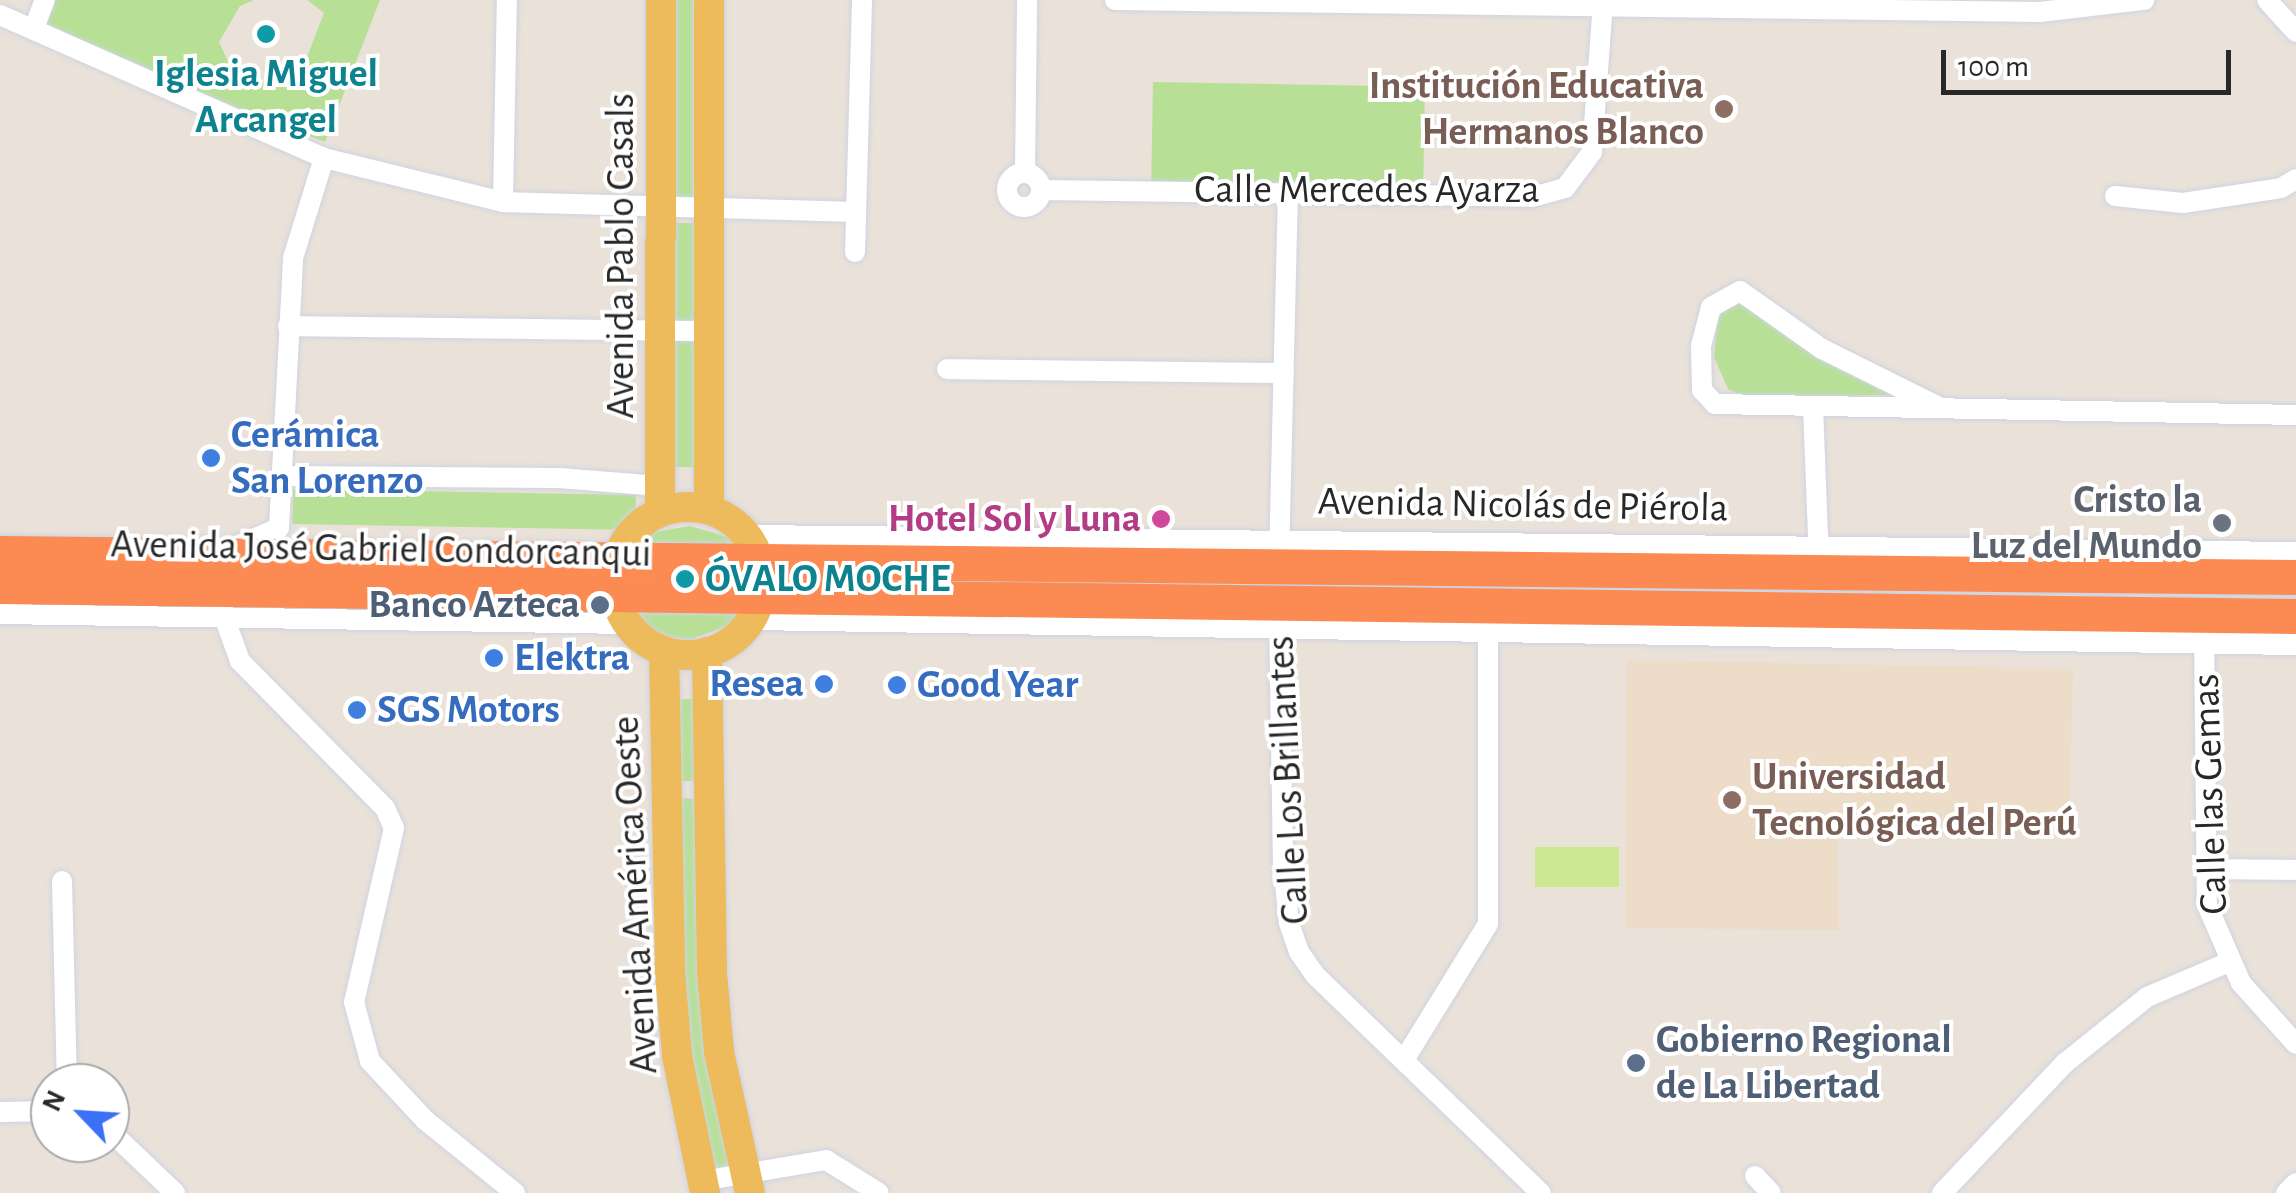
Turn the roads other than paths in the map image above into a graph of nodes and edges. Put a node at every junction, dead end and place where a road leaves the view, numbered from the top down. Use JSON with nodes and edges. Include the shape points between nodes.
{"nodes":[{"id":1,"x":45,"y":0,"type":"edge"},
{"id":2,"x":508,"y":0,"type":"edge"},
{"id":3,"x":660,"y":0,"type":"edge"},
{"id":4,"x":709,"y":0,"type":"edge"},
{"id":5,"x":862,"y":0,"type":"edge"},
{"id":6,"x":1027,"y":0,"type":"edge"},
{"id":7,"x":1115,"y":0,"type":"edge"},
{"id":8,"x":2144,"y":0,"type":"edge"},
{"id":9,"x":2267,"y":0,"type":"edge"},
{"id":10,"x":1479,"y":4,"type":"edge"},
{"id":11,"x":1603,"y":6,"type":"edge"},
{"id":12,"x":0,"y":15,"type":"edge"},
{"id":13,"x":34,"y":28,"type":"junction"},
{"id":14,"x":2296,"y":32,"type":"edge"},
{"id":15,"x":324,"y":158,"type":"junction"},
{"id":16,"x":1024,"y":172,"type":"junction"},
{"id":17,"x":2296,"y":179,"type":"edge"},
{"id":18,"x":1042,"y":190,"type":"junction"},
{"id":19,"x":1288,"y":191,"type":"junction"},
{"id":20,"x":2115,"y":196,"type":"dead end"},
{"id":21,"x":503,"y":202,"type":"junction"},
{"id":22,"x":662,"y":210,"type":"junction"},
{"id":23,"x":707,"y":210,"type":"junction"},
{"id":24,"x":856,"y":212,"type":"junction"},
{"id":25,"x":855,"y":252,"type":"dead end"},
{"id":26,"x":288,"y":326,"type":"junction"},
{"id":27,"x":663,"y":331,"type":"junction"},
{"id":28,"x":707,"y":331,"type":"junction"},
{"id":29,"x":947,"y":368,"type":"dead end"},
{"id":30,"x":1284,"y":374,"type":"junction"},
{"id":31,"x":1813,"y":406,"type":"junction"},
{"id":32,"x":1939,"y":407,"type":"junction"},
{"id":33,"x":2296,"y":416,"type":"edge"},
{"id":34,"x":282,"y":476,"type":"junction"},
{"id":35,"x":660,"y":499,"type":"junction"},
{"id":36,"x":709,"y":509,"type":"junction"},
{"id":37,"x":754,"y":550,"type":"junction"},
{"id":38,"x":0,"y":554,"type":"edge"},
{"id":39,"x":1279,"y":556,"type":"junction"},
{"id":40,"x":2296,"y":556,"type":"edge"},
{"id":41,"x":1819,"y":561,"type":"junction"},
{"id":42,"x":2206,"y":566,"type":"junction"},
{"id":43,"x":2296,"y":577,"type":"edge"},
{"id":44,"x":0,"y":586,"type":"edge"},
{"id":45,"x":224,"y":586,"type":"junction"},
{"id":46,"x":620,"y":593,"type":"junction"},
{"id":47,"x":58,"y":601,"type":"junction"},
{"id":48,"x":756,"y":606,"type":"junction"},
{"id":49,"x":0,"y":614,"type":"edge"},
{"id":50,"x":1279,"y":614,"type":"junction"},
{"id":51,"x":2296,"y":616,"type":"edge"},
{"id":52,"x":1581,"y":618,"type":"junction"},
{"id":53,"x":1488,"y":628,"type":"junction"},
{"id":54,"x":2204,"y":628,"type":"junction"},
{"id":55,"x":2296,"y":641,"type":"edge"},
{"id":56,"x":664,"y":651,"type":"junction"},
{"id":57,"x":707,"y":652,"type":"junction"},
{"id":58,"x":709,"y":790,"type":"junction"},
{"id":59,"x":667,"y":791,"type":"junction"},
{"id":60,"x":2206,"y":869,"type":"junction"},
{"id":61,"x":2296,"y":870,"type":"edge"},
{"id":62,"x":62,"y":881,"type":"dead end"},
{"id":63,"x":2229,"y":962,"type":"junction"},
{"id":64,"x":2296,"y":1044,"type":"edge"},
{"id":65,"x":1404,"y":1060,"type":"junction"},
{"id":66,"x":67,"y":1063,"type":"edge"},
{"id":67,"x":0,"y":1112,"type":"edge"},
{"id":68,"x":30,"y":1112,"type":"edge"},
{"id":69,"x":130,"y":1150,"type":"edge"},
{"id":70,"x":1755,"y":1176,"type":"dead end"},
{"id":71,"x":747,"y":1181,"type":"edge"},
{"id":72,"x":2296,"y":1183,"type":"edge"},
{"id":73,"x":703,"y":1187,"type":"edge"},
{"id":74,"x":175,"y":1193,"type":"edge"},
{"id":75,"x":515,"y":1193,"type":"edge"},
{"id":76,"x":879,"y":1193,"type":"edge"},
{"id":77,"x":1541,"y":1193,"type":"edge"},
{"id":78,"x":1771,"y":1193,"type":"edge"},
{"id":79,"x":1942,"y":1193,"type":"edge"},
{"id":80,"x":2286,"y":1193,"type":"edge"}],
"edges":[{"from":1,"to":13,"type":"street"},
{"from":2,"to":21,"type":"street"},
{"from":3,"to":22,"type":"main road","name":"Avenida Pablo Casals"},
{"from":4,"to":23,"type":"main road"},
{"from":5,"to":24,"type":"street"},
{"from":6,"to":16,"type":"street"},
{"from":7,"to":10,"type":"street"},
{"from":8,"to":11,"type":"street","via":[[2040,12]]},
{"from":9,"to":14,"type":"street"},
{"from":10,"to":11,"type":"street"},
{"from":11,"to":19,"type":"street","name":"Calle Mercedes Ayarza","via":[[1592,152],[1565,188],[1532,197]]},
{"from":12,"to":13,"type":"street"},
{"from":13,"to":15,"type":"street"},
{"from":15,"to":21,"type":"street"},
{"from":15,"to":26,"type":"street","via":[[293,258]]},
{"from":16,"to":18,"type":"street"},
{"from":16,"to":18,"type":"street","name":"Calle Mercedes Ayarza","via":[[1008,183],[1012,202],[1031,206]]},
{"from":17,"to":20,"type":"street","via":[[2281,188],[2182,203]]},
{"from":18,"to":19,"type":"street","name":"Calle Mercedes Ayarza"},
{"from":19,"to":30,"type":"street","name":"Calle Los Brillantes"},
{"from":21,"to":22,"type":"street"},
{"from":22,"to":23,"type":"street"},
{"from":22,"to":27,"type":"main road","name":"Avenida Pablo Casals"},
{"from":23,"to":24,"type":"street"},
{"from":23,"to":28,"type":"main road"},
{"from":24,"to":25,"type":"street"},
{"from":26,"to":27,"type":"street"},
{"from":26,"to":34,"type":"street"},
{"from":27,"to":28,"type":"street"},
{"from":27,"to":35,"type":"main road","name":"Avenida Pablo Casals"},
{"from":28,"to":36,"type":"main road"},
{"from":29,"to":30,"type":"street"},
{"from":30,"to":39,"type":"street","name":"Calle Los Brillantes"},
{"from":31,"to":32,"type":"street"},
{"from":31,"to":32,"type":"street","via":[[1715,404],[1702,390],[1701,346],[1720,298],[1740,291],[1822,350]]},
{"from":31,"to":41,"type":"street"},
{"from":32,"to":33,"type":"street"},
{"from":34,"to":35,"type":"street","via":[[541,477]]},
{"from":34,"to":45,"type":"street","via":[[279,528],[235,542]]},
{"from":35,"to":36,"type":"main road"},
{"from":35,"to":46,"type":"main road","via":[[629,537]]},
{"from":36,"to":37,"type":"main road"},
{"from":37,"to":39,"type":"highway","name":"Avenida Nicolás de Piérola"},
{"from":37,"to":46,"type":"highway","name":"Avenida José Gabriel Condorcanqui"},
{"from":37,"to":48,"type":"main road"},
{"from":38,"to":45,"type":"highway","name":"Avenida José Gabriel Condorcanqui"},
{"from":39,"to":41,"type":"highway","name":"Avenida Nicolás de Piérola"},
{"from":39,"to":50,"type":"street","name":"Calle Los Brillantes"},
{"from":40,"to":42,"type":"street","name":"Avenida Nicolás de Piérola"},
{"from":41,"to":42,"type":"highway","name":"Avenida Nicolás de Piérola"},
{"from":42,"to":43,"type":"highway","name":"Avenida Nicolás de Piérola"},
{"from":42,"to":54,"type":"street","name":"Calle las Gemas"},
{"from":44,"to":47,"type":"highway","name":"Avenida José Gabriel Condorcanqui"},
{"from":45,"to":46,"type":"highway","name":"Avenida José Gabriel Condorcanqui"},
{"from":45,"to":46,"type":"street","name":"Avenida José Gabriel Condorcanqui"},
{"from":45,"to":47,"type":"highway","name":"Avenida José Gabriel Condorcanqui"},
{"from":45,"to":75,"type":"street","via":[[256,682],[385,808],[394,828],[354,1002],[370,1061],[425,1120]]},
{"from":46,"to":48,"type":"highway","name":"Avenida José Gabriel Condorcanqui"},
{"from":46,"to":56,"type":"main road"},
{"from":47,"to":49,"type":"street"},
{"from":48,"to":50,"type":"highway"},
{"from":48,"to":57,"type":"main road","via":[[725,644]]},
{"from":50,"to":52,"type":"highway"},
{"from":50,"to":53,"type":"street"},
{"from":50,"to":65,"type":"street","name":"Calle Los Brillantes","via":[[1289,923],[1316,976]]},
{"from":51,"to":54,"type":"highway"},
{"from":52,"to":53,"type":"street"},
{"from":52,"to":54,"type":"highway"},
{"from":53,"to":65,"type":"street","via":[[1488,924]]},
{"from":54,"to":55,"type":"street"},
{"from":54,"to":60,"type":"street","name":"Calle las Gemas"},
{"from":56,"to":57,"type":"main road"},
{"from":56,"to":59,"type":"main road","name":"Avenida América Oeste"},
{"from":57,"to":58,"type":"main road","name":"Avenida América Oeste"},
{"from":58,"to":59,"type":"main road"},
{"from":58,"to":71,"type":"main road","name":"Avenida América Oeste","via":[[719,1052]]},
{"from":59,"to":73,"type":"main road","name":"Avenida América Oeste","via":[[677,1056]]},
{"from":60,"to":61,"type":"street"},
{"from":60,"to":63,"type":"street","name":"Calle las Gemas","via":[[2207,905]]},
{"from":62,"to":66,"type":"street"},
{"from":63,"to":64,"type":"street","name":"Calle las Gemas"},
{"from":63,"to":79,"type":"street","via":[[2147,997],[2065,1063]]},
{"from":65,"to":77,"type":"street","name":"Calle Los Brillantes"},
{"from":67,"to":68,"type":"street"},
{"from":69,"to":74,"type":"street"},
{"from":70,"to":78,"type":"street"},
{"from":71,"to":73,"type":"street"},
{"from":71,"to":76,"type":"street","via":[[826,1160]]},
{"from":72,"to":80,"type":"street"}]}
